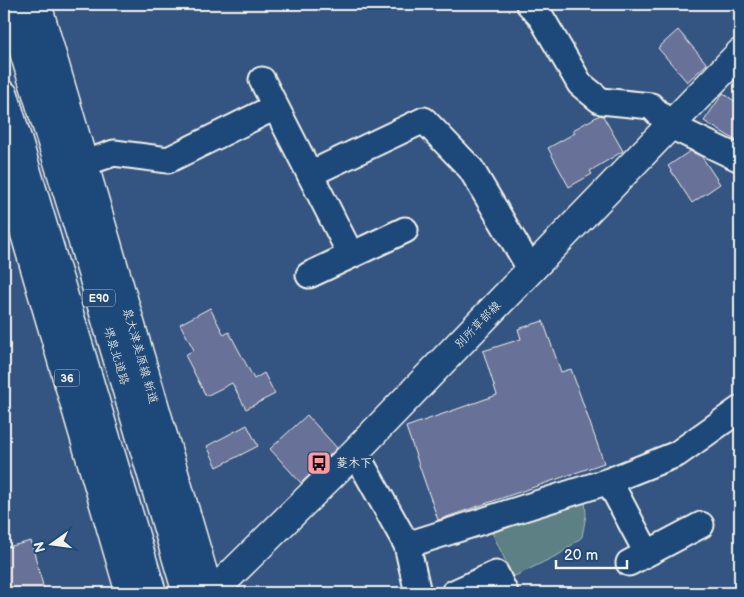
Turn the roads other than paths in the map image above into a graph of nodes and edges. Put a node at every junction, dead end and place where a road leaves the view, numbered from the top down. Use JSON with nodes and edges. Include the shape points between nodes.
{"nodes":[{"id":1,"x":9,"y":4,"type":"edge"},
{"id":2,"x":37,"y":4,"type":"edge"},
{"id":3,"x":528,"y":4,"type":"edge"},
{"id":4,"x":740,"y":54,"type":"edge"},
{"id":5,"x":262,"y":80,"type":"dead end"},
{"id":6,"x":4,"y":95,"type":"edge"},
{"id":7,"x":276,"y":107,"type":"junction"},
{"id":8,"x":671,"y":126,"type":"junction"},
{"id":9,"x":740,"y":159,"type":"edge"},
{"id":10,"x":4,"y":162,"type":"edge"},
{"id":11,"x":85,"y":163,"type":"junction"},
{"id":12,"x":310,"y":174,"type":"junction"},
{"id":13,"x":405,"y":230,"type":"dead end"},
{"id":14,"x":351,"y":255,"type":"junction"},
{"id":15,"x":531,"y":270,"type":"junction"},
{"id":16,"x":309,"y":275,"type":"dead end"},
{"id":17,"x":740,"y":409,"type":"edge"},
{"id":18,"x":355,"y":452,"type":"junction"},
{"id":19,"x":609,"y":481,"type":"junction"},
{"id":20,"x":701,"y":525,"type":"dead end"},
{"id":21,"x":407,"y":545,"type":"junction"},
{"id":22,"x":130,"y":593,"type":"edge"},
{"id":23,"x":152,"y":593,"type":"edge"},
{"id":24,"x":187,"y":593,"type":"edge"},
{"id":25,"x":210,"y":593,"type":"edge"},
{"id":26,"x":418,"y":593,"type":"edge"},
{"id":27,"x":454,"y":593,"type":"edge"},
{"id":28,"x":505,"y":593,"type":"edge"}],
"edges":[{"from":1,"to":24,"type":"main road","name":"堺泉北道路","number":"E90"},
{"from":2,"to":11,"type":"main road","name":"泉大津美原線 新道"},
{"from":3,"to":8,"type":"street","via":[[541,17],[580,84],[601,101],[651,106]]},
{"from":4,"to":8,"type":"main road","name":"別所草部線"},
{"from":5,"to":7,"type":"street"},
{"from":6,"to":23,"type":"main road","number":"E90"},
{"from":7,"to":11,"type":"street","via":[[168,160],[114,153]]},
{"from":7,"to":12,"type":"street"},
{"from":8,"to":9,"type":"street"},
{"from":8,"to":15,"type":"main road","name":"別所草部線"},
{"from":10,"to":22,"type":"main road","number":"36"},
{"from":11,"to":25,"type":"main road","name":"泉大津美原線 新道"},
{"from":12,"to":14,"type":"street"},
{"from":12,"to":15,"type":"street","via":[[424,120],[471,170]]},
{"from":13,"to":14,"type":"street"},
{"from":14,"to":16,"type":"street"},
{"from":15,"to":18,"type":"main road","name":"別所草部線"},
{"from":17,"to":19,"type":"street","via":[[678,454]]},
{"from":18,"to":21,"type":"street"},
{"from":18,"to":25,"type":"main road","name":"別所草部線"},
{"from":19,"to":20,"type":"street","via":[[638,558]]},
{"from":19,"to":21,"type":"street"},
{"from":21,"to":26,"type":"street"},
{"from":27,"to":28,"type":"street","via":[[496,574]]}]}
